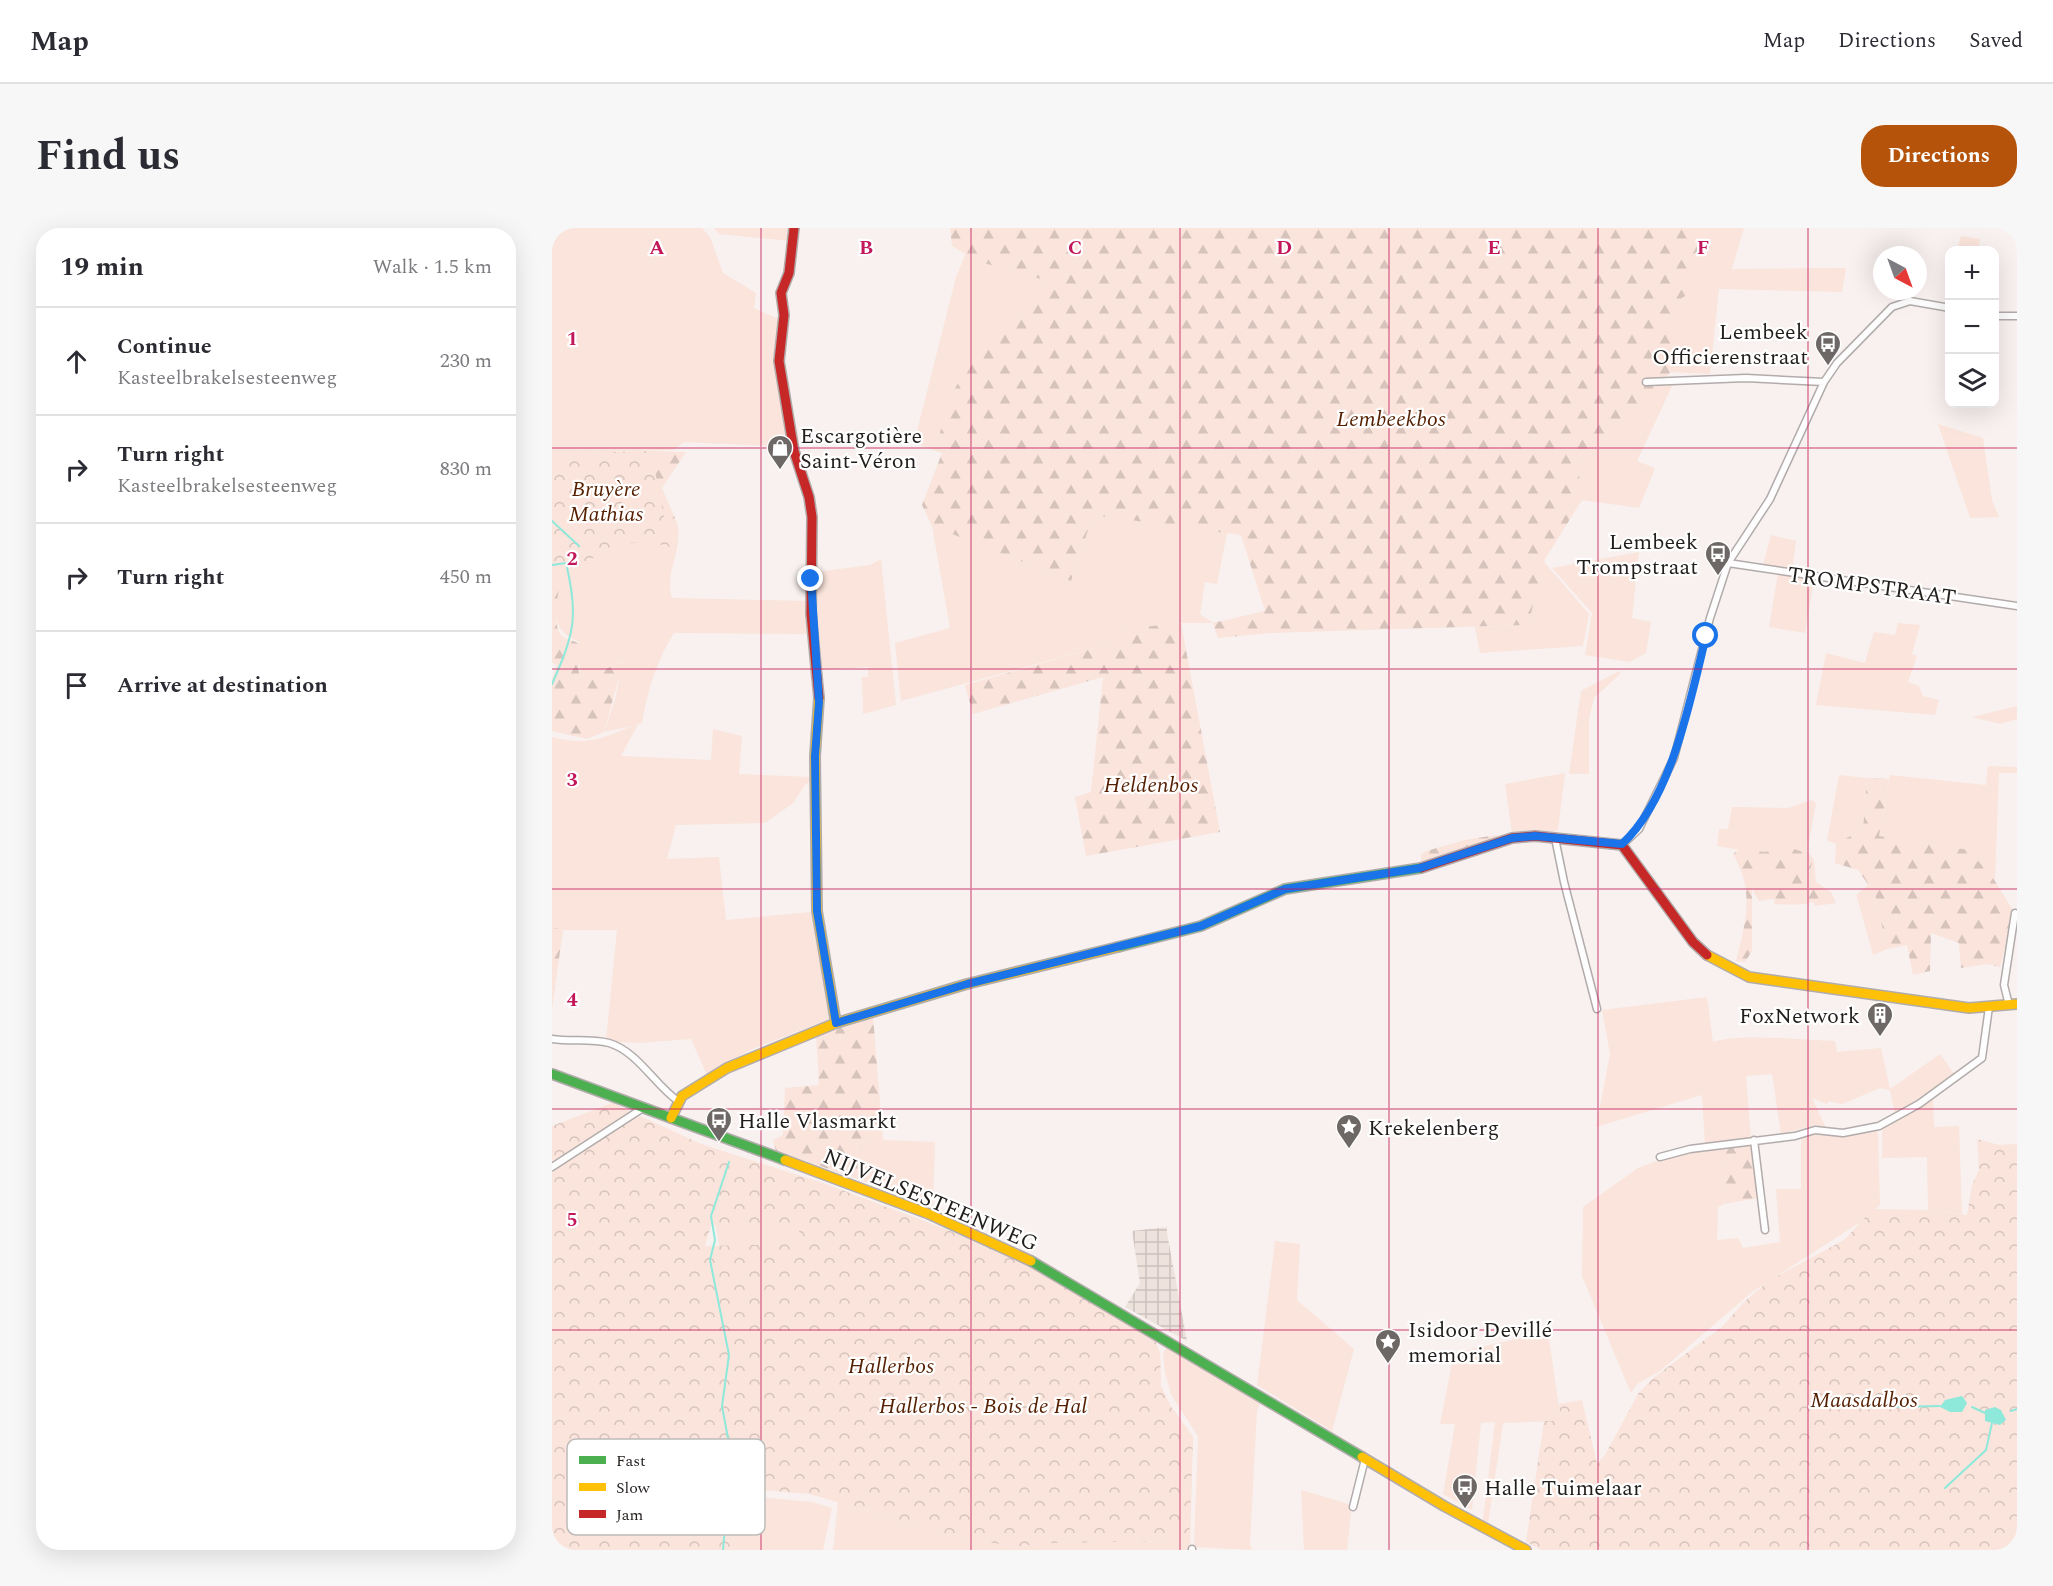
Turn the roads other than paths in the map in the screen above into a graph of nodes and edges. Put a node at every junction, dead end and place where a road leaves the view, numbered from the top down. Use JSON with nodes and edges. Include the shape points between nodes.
{"nodes":[{"id":1,"x":794,"y":228,"type":"edge"},
{"id":2,"x":1945,"y":307,"type":"edge"},
{"id":3,"x":1999,"y":316,"type":"edge"},
{"id":4,"x":2017,"y":316,"type":"edge"},
{"id":5,"x":1646,"y":382,"type":"dead end"},
{"id":6,"x":1824,"y":382,"type":"junction"},
{"id":7,"x":1728,"y":564,"type":"junction"},
{"id":8,"x":2017,"y":606,"type":"edge"},
{"id":9,"x":1555,"y":838,"type":"junction"},
{"id":10,"x":1622,"y":844,"type":"junction"},
{"id":11,"x":2015,"y":913,"type":"dead end"},
{"id":12,"x":2013,"y":1004,"type":"edge"},
{"id":13,"x":1989,"y":1007,"type":"junction"},
{"id":14,"x":1597,"y":1009,"type":"dead end"},
{"id":15,"x":836,"y":1023,"type":"junction"},
{"id":16,"x":552,"y":1039,"type":"edge"},
{"id":17,"x":552,"y":1074,"type":"edge"},
{"id":18,"x":678,"y":1101,"type":"junction"},
{"id":19,"x":643,"y":1108,"type":"junction"},
{"id":20,"x":671,"y":1118,"type":"junction"},
{"id":21,"x":1754,"y":1140,"type":"junction"},
{"id":22,"x":1660,"y":1157,"type":"dead end"},
{"id":23,"x":552,"y":1167,"type":"edge"},
{"id":24,"x":1764,"y":1230,"type":"dead end"},
{"id":25,"x":1365,"y":1459,"type":"junction"},
{"id":26,"x":1353,"y":1507,"type":"dead end"},
{"id":27,"x":1526,"y":1550,"type":"edge"}],
"edges":[{"from":1,"to":15,"type":"street","via":[[789,273],[781,293],[784,315],[779,361],[790,435],[812,517],[811,603],[819,702],[815,756],[817,911]]},
{"from":2,"to":6,"type":"street","via":[[1910,301],[1893,307],[1837,363]]},
{"from":3,"to":4,"type":"street"},
{"from":5,"to":6,"type":"street","via":[[1746,378]]},
{"from":6,"to":7,"type":"street","via":[[1770,499]]},
{"from":7,"to":8,"type":"street","name":"TROMPSTRAAT"},
{"from":7,"to":10,"type":"street","via":[[1674,758],[1639,829]]},
{"from":9,"to":10,"type":"street"},
{"from":9,"to":14,"type":"street"},
{"from":9,"to":15,"type":"street","via":[[1512,838],[1420,868],[1285,889],[1201,926],[967,984]]},
{"from":10,"to":13,"type":"street","via":[[1693,942],[1733,970],[1784,984],[1957,1007]]},
{"from":11,"to":12,"type":"street","via":[[2004,985]]},
{"from":12,"to":13,"type":"street"},
{"from":13,"to":21,"type":"street","via":[[1984,1056],[1911,1108],[1879,1126],[1857,1131],[1815,1130]]},
{"from":15,"to":18,"type":"street","via":[[739,1061],[689,1090]]},
{"from":16,"to":18,"type":"street","via":[[613,1045]]},
{"from":17,"to":19,"type":"street","name":"NIJVELSESTEENWEG"},
{"from":18,"to":20,"type":"street"},
{"from":19,"to":20,"type":"street","name":"NIJVELSESTEENWEG"},
{"from":19,"to":23,"type":"street"},
{"from":20,"to":25,"type":"street","name":"NIJVELSESTEENWEG","via":[[929,1214],[1018,1254]]},
{"from":21,"to":22,"type":"street"},
{"from":21,"to":24,"type":"street"},
{"from":25,"to":26,"type":"street"},
{"from":25,"to":27,"type":"street","name":"NIJVELSESTEENWEG"}]}
